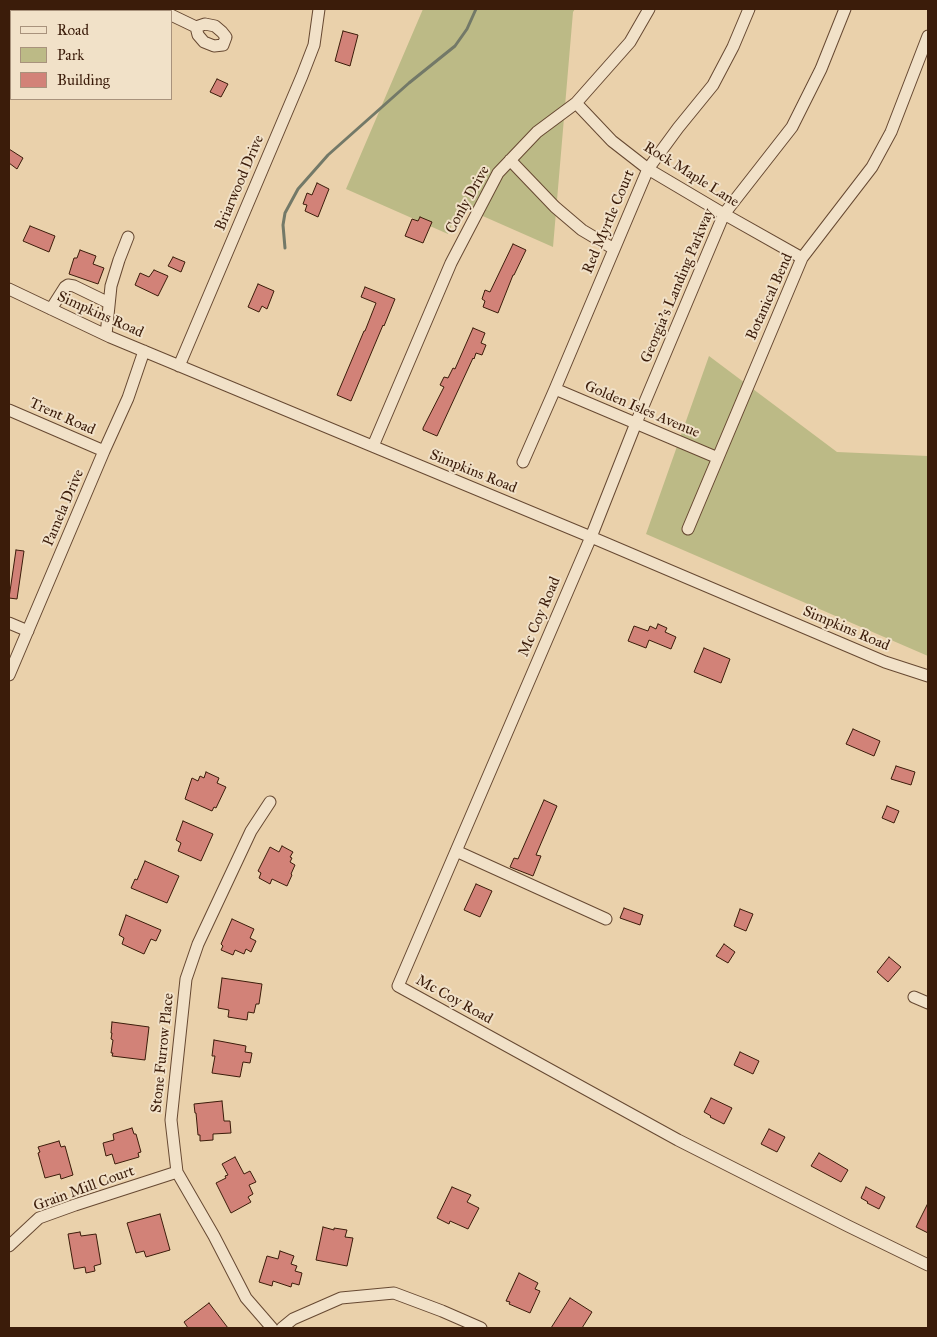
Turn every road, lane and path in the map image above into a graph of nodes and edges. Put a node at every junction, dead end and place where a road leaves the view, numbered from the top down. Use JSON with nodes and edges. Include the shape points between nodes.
{"nodes":[{"id":1,"x":318,"y":9,"type":"edge"},
{"id":2,"x":649,"y":9,"type":"edge"},
{"id":3,"x":748,"y":9,"type":"edge"},
{"id":4,"x":845,"y":9,"type":"edge"},
{"id":5,"x":172,"y":15,"type":"edge"},
{"id":6,"x":196,"y":27,"type":"dead end"},
{"id":7,"x":928,"y":36,"type":"edge"},
{"id":8,"x":576,"y":103,"type":"junction"},
{"id":9,"x":510,"y":160,"type":"junction"},
{"id":10,"x":648,"y":169,"type":"junction"},
{"id":11,"x":724,"y":214,"type":"junction"},
{"id":12,"x":128,"y":237,"type":"dead end"},
{"id":13,"x":614,"y":249,"type":"junction"},
{"id":14,"x":802,"y":258,"type":"junction"},
{"id":15,"x":9,"y":289,"type":"edge"},
{"id":16,"x":109,"y":303,"type":"junction"},
{"id":17,"x":51,"y":309,"type":"junction"},
{"id":18,"x":106,"y":335,"type":"junction"},
{"id":19,"x":144,"y":351,"type":"junction"},
{"id":20,"x":179,"y":366,"type":"junction"},
{"id":21,"x":555,"y":389,"type":"junction"},
{"id":22,"x":9,"y":410,"type":"edge"},
{"id":23,"x":636,"y":423,"type":"junction"},
{"id":24,"x":373,"y":446,"type":"junction"},
{"id":25,"x":104,"y":451,"type":"junction"},
{"id":26,"x":718,"y":458,"type":"junction"},
{"id":27,"x":523,"y":462,"type":"dead end"},
{"id":28,"x":688,"y":529,"type":"dead end"},
{"id":29,"x":591,"y":537,"type":"junction"},
{"id":30,"x":9,"y":623,"type":"edge"},
{"id":31,"x":28,"y":631,"type":"junction"},
{"id":32,"x":9,"y":675,"type":"edge"},
{"id":33,"x":928,"y":676,"type":"edge"},
{"id":34,"x":270,"y":802,"type":"dead end"},
{"id":35,"x":456,"y":851,"type":"junction"},
{"id":36,"x":606,"y":919,"type":"dead end"},
{"id":37,"x":914,"y":997,"type":"dead end"},
{"id":38,"x":928,"y":1003,"type":"edge"},
{"id":39,"x":177,"y":1172,"type":"junction"},
{"id":40,"x":9,"y":1246,"type":"edge"},
{"id":41,"x":928,"y":1265,"type":"edge"},
{"id":42,"x":272,"y":1328,"type":"edge"},
{"id":43,"x":282,"y":1328,"type":"edge"},
{"id":44,"x":480,"y":1328,"type":"edge"}],
"edges":[{"from":1,"to":20,"type":"street","name":"Briarwood Drive","via":[[314,45],[302,76]]},
{"from":2,"to":8,"type":"street","name":"Conly Drive","via":[[630,42]]},
{"from":3,"to":10,"type":"street","name":"Red Myrtle Court","via":[[713,85]]},
{"from":4,"to":11,"type":"street","name":"Georgia's Landing Parkway","via":[[821,69],[792,127]]},
{"from":5,"to":6,"type":"street"},
{"from":7,"to":14,"type":"street","name":"Botanical Bend","via":[[891,132],[872,167]]},
{"from":8,"to":9,"type":"street","name":"Conly Drive","via":[[537,132]]},
{"from":8,"to":10,"type":"street","name":"Rock Maple Lane","via":[[612,141]]},
{"from":9,"to":13,"type":"street","via":[[555,207],[582,230]]},
{"from":9,"to":24,"type":"street","name":"Conly Drive","via":[[498,173],[451,263]]},
{"from":10,"to":11,"type":"street","name":"Rock Maple Lane"},
{"from":10,"to":13,"type":"street","name":"Red Myrtle Court"},
{"from":11,"to":14,"type":"street","name":"Rock Maple Lane"},
{"from":11,"to":23,"type":"street","name":"Georgia's Landing Parkway"},
{"from":12,"to":16,"type":"street","via":[[111,286]]},
{"from":13,"to":21,"type":"street","name":"Red Myrtle Court"},
{"from":14,"to":26,"type":"street","name":"Botanical Bend"},
{"from":15,"to":17,"type":"street","name":"Simpkins Road"},
{"from":16,"to":17,"type":"street","via":[[68,285]]},
{"from":16,"to":18,"type":"street"},
{"from":17,"to":18,"type":"street","name":"Simpkins Road"},
{"from":18,"to":19,"type":"street","name":"Simpkins Road"},
{"from":19,"to":20,"type":"street","name":"Simpkins Road"},
{"from":19,"to":25,"type":"street","name":"Pamela Drive","via":[[128,398]]},
{"from":20,"to":24,"type":"street","name":"Simpkins Road"},
{"from":21,"to":23,"type":"street","name":"Golden Isles Avenue"},
{"from":21,"to":27,"type":"street","name":"Red Myrtle Court"},
{"from":22,"to":25,"type":"street","name":"Trent Road"},
{"from":23,"to":26,"type":"street","name":"Golden Isles Avenue"},
{"from":23,"to":29,"type":"street","name":"Georgia's Landing Parkway"},
{"from":24,"to":29,"type":"street","name":"Simpkins Road"},
{"from":25,"to":31,"type":"street","name":"Pamela Drive"},
{"from":26,"to":28,"type":"street","name":"Botanical Bend"},
{"from":29,"to":33,"type":"street","name":"Simpkins Road","via":[[885,662]]},
{"from":29,"to":35,"type":"street","name":"Mc Coy Road"},
{"from":30,"to":31,"type":"street"},
{"from":31,"to":32,"type":"street","name":"Pamela Drive"},
{"from":34,"to":39,"type":"street","name":"Stone Furrow Place","via":[[251,831],[198,944],[186,979],[170,1120]]},
{"from":35,"to":36,"type":"street"},
{"from":35,"to":41,"type":"street","name":"Mc Coy Road","via":[[398,986],[678,1140]]},
{"from":37,"to":38,"type":"street"},
{"from":39,"to":40,"type":"street","name":"Grain Mill Court","via":[[39,1218]]},
{"from":39,"to":42,"type":"street","name":"Stone Furrow Place","via":[[246,1298]]},
{"from":43,"to":44,"type":"street","via":[[293,1319],[341,1298],[394,1293]]}]}
